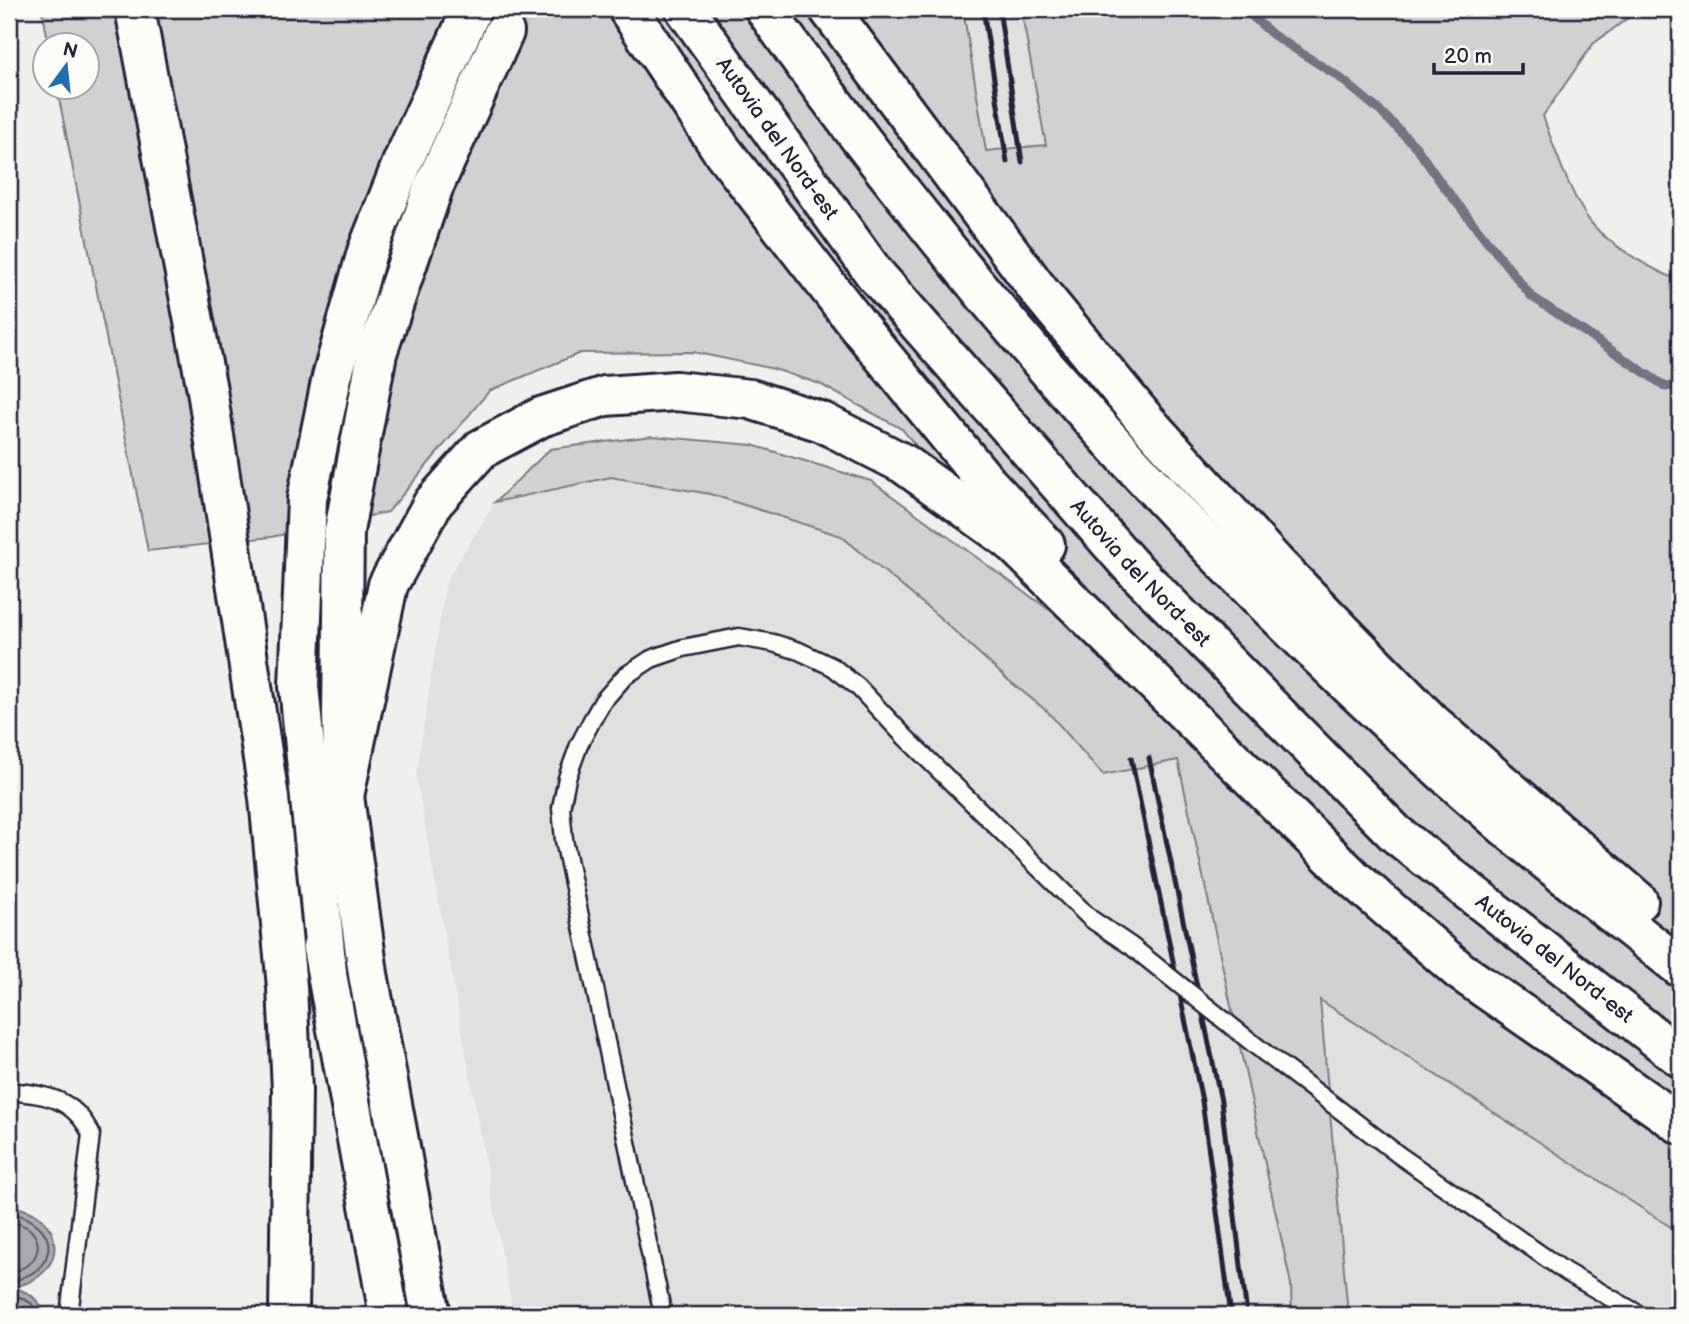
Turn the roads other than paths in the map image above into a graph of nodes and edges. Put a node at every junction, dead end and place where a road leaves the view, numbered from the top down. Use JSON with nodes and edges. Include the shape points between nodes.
{"nodes":[{"id":1,"x":135,"y":9,"type":"edge"},
{"id":2,"x":628,"y":9,"type":"edge"},
{"id":3,"x":685,"y":9,"type":"edge"},
{"id":4,"x":765,"y":9,"type":"edge"},
{"id":5,"x":829,"y":9,"type":"edge"},
{"id":6,"x":470,"y":13,"type":"tunnel mouth"},
{"id":7,"x":504,"y":32,"type":"tunnel mouth"},
{"id":8,"x":207,"y":390,"type":"junction"},
{"id":9,"x":344,"y":796,"type":"junction"},
{"id":10,"x":1680,"y":937,"type":"edge"},
{"id":11,"x":1680,"y":967,"type":"edge"},
{"id":12,"x":327,"y":972,"type":"junction"},
{"id":13,"x":1680,"y":1057,"type":"edge"},
{"id":14,"x":9,"y":1091,"type":"edge"},
{"id":15,"x":1680,"y":1122,"type":"edge"},
{"id":16,"x":69,"y":1315,"type":"edge"},
{"id":17,"x":289,"y":1315,"type":"edge"},
{"id":18,"x":389,"y":1315,"type":"edge"},
{"id":19,"x":431,"y":1315,"type":"edge"},
{"id":20,"x":663,"y":1315,"type":"edge"},
{"id":21,"x":1640,"y":1315,"type":"edge"}],
"edges":[{"from":1,"to":8,"type":"highway"},
{"from":2,"to":15,"type":"highway","via":[[721,149],[855,322],[988,484],[1119,625],[1457,944]]},
{"from":3,"to":13,"type":"highway","name":"Autovia del Nord-est","via":[[874,273],[1129,564],[1396,834]]},
{"from":4,"to":11,"type":"highway","via":[[959,265],[1163,499],[1268,608],[1495,818]]},
{"from":5,"to":10,"type":"highway","via":[[1039,291],[1146,421],[1276,564],[1432,723]]},
{"from":6,"to":12,"type":"highway","via":[[367,252],[332,377],[307,499],[299,686]]},
{"from":7,"to":9,"type":"highway","via":[[433,188],[377,353],[344,531]]},
{"from":8,"to":12,"type":"highway","via":[[246,542],[270,693]]},
{"from":8,"to":17,"type":"highway","via":[[278,883],[292,1090]]},
{"from":9,"to":15,"type":"highway","via":[[388,585],[433,503],[481,449],[541,417],[605,396],[676,391],[750,399],[822,422],[904,464],[1010,540],[1363,886],[1460,971]]},
{"from":9,"to":19,"type":"highway","via":[[368,974]]},
{"from":12,"to":18,"type":"highway"},
{"from":14,"to":16,"type":"lane","via":[[42,1094],[70,1106],[91,1134]]},
{"from":20,"to":21,"type":"lane","bridge":true,"via":[[561,808],[579,745],[603,701],[625,676],[651,659],[683,648],[739,638],[774,643],[832,667],[858,687],[1091,919],[1399,1155],[1566,1272]]}]}
